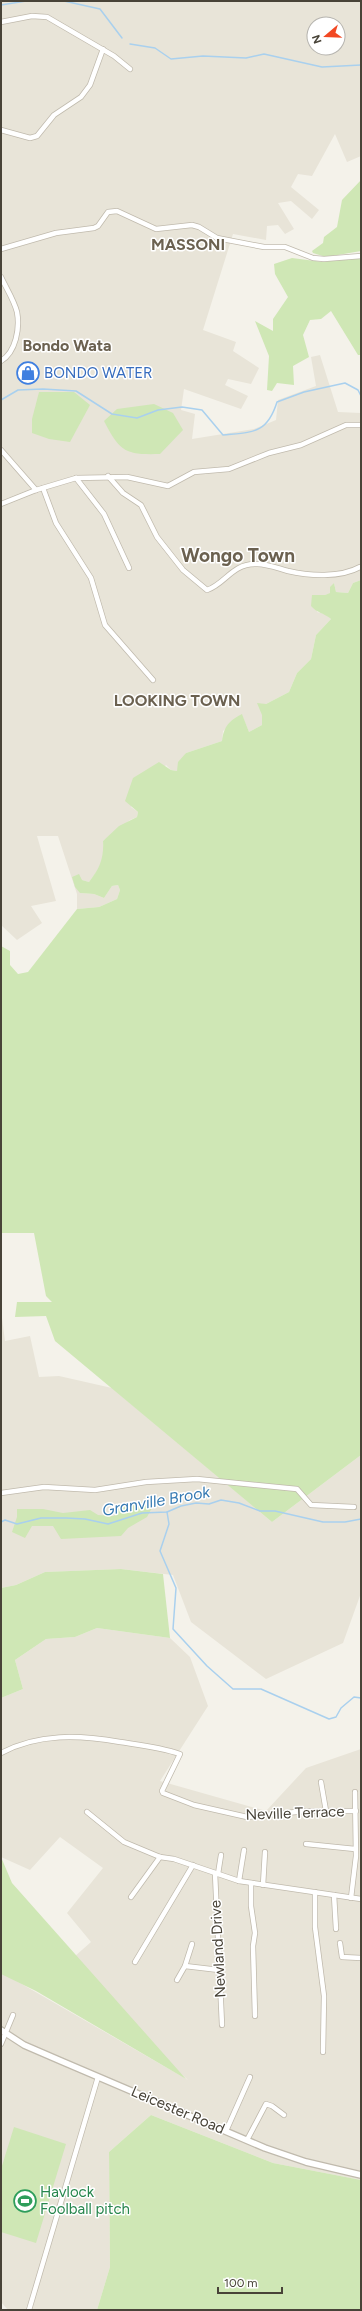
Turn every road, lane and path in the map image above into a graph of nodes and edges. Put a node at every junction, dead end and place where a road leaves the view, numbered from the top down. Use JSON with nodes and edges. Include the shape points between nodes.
{"nodes":[{"id":1,"x":1,"y":22,"type":"edge"},
{"id":2,"x":102,"y":49,"type":"junction"},
{"id":3,"x":130,"y":70,"type":"dead end"},
{"id":4,"x":1,"y":130,"type":"edge"},
{"id":5,"x":1,"y":249,"type":"edge"},
{"id":6,"x":361,"y":256,"type":"edge"},
{"id":7,"x":1,"y":277,"type":"edge"},
{"id":8,"x":1,"y":361,"type":"edge"},
{"id":9,"x":361,"y":425,"type":"edge"},
{"id":10,"x":1,"y":450,"type":"edge"},
{"id":11,"x":108,"y":476,"type":"junction"},
{"id":12,"x":76,"y":478,"type":"junction"},
{"id":13,"x":42,"y":488,"type":"junction"},
{"id":14,"x":36,"y":490,"type":"junction"},
{"id":15,"x":1,"y":504,"type":"edge"},
{"id":16,"x":360,"y":567,"type":"edge"},
{"id":17,"x":129,"y":568,"type":"dead end"},
{"id":18,"x":153,"y":680,"type":"dead end"},
{"id":19,"x":1,"y":1493,"type":"edge"},
{"id":20,"x":354,"y":1507,"type":"dead end"},
{"id":21,"x":1,"y":1753,"type":"edge"},
{"id":22,"x":322,"y":1782,"type":"dead end"},
{"id":23,"x":355,"y":1792,"type":"dead end"},
{"id":24,"x":326,"y":1811,"type":"junction"},
{"id":25,"x":356,"y":1811,"type":"junction"},
{"id":26,"x":87,"y":1812,"type":"dead end"},
{"id":27,"x":306,"y":1844,"type":"dead end"},
{"id":28,"x":356,"y":1849,"type":"junction"},
{"id":29,"x":244,"y":1850,"type":"dead end"},
{"id":30,"x":264,"y":1852,"type":"dead end"},
{"id":31,"x":221,"y":1855,"type":"dead end"},
{"id":32,"x":160,"y":1857,"type":"junction"},
{"id":33,"x":194,"y":1865,"type":"junction"},
{"id":34,"x":217,"y":1874,"type":"junction"},
{"id":35,"x":240,"y":1881,"type":"junction"},
{"id":36,"x":251,"y":1883,"type":"junction"},
{"id":37,"x":263,"y":1885,"type":"junction"},
{"id":38,"x":315,"y":1892,"type":"junction"},
{"id":39,"x":334,"y":1895,"type":"junction"},
{"id":40,"x":130,"y":1897,"type":"dead end"},
{"id":41,"x":351,"y":1898,"type":"junction"},
{"id":42,"x":361,"y":1899,"type":"edge"},
{"id":43,"x":336,"y":1929,"type":"dead end"},
{"id":44,"x":340,"y":1942,"type":"dead end"},
{"id":45,"x":192,"y":1944,"type":"dead end"},
{"id":46,"x":361,"y":1958,"type":"edge"},
{"id":47,"x":135,"y":1962,"type":"dead end"},
{"id":48,"x":185,"y":1966,"type":"junction"},
{"id":49,"x":219,"y":1970,"type":"junction"},
{"id":50,"x":177,"y":1980,"type":"dead end"},
{"id":51,"x":13,"y":2015,"type":"dead end"},
{"id":52,"x":255,"y":2016,"type":"dead end"},
{"id":53,"x":222,"y":2025,"type":"dead end"},
{"id":54,"x":3,"y":2032,"type":"edge"},
{"id":55,"x":1,"y":2044,"type":"edge"},
{"id":56,"x":323,"y":2052,"type":"dead end"},
{"id":57,"x":98,"y":2077,"type":"junction"},
{"id":58,"x":250,"y":2077,"type":"dead end"},
{"id":59,"x":284,"y":2115,"type":"dead end"},
{"id":60,"x":226,"y":2131,"type":"junction"},
{"id":61,"x":247,"y":2140,"type":"junction"},
{"id":62,"x":361,"y":2175,"type":"edge"},
{"id":63,"x":29,"y":2310,"type":"edge"}],
"edges":[{"from":1,"to":2,"type":"street","via":[[32,16],[47,17]]},
{"from":2,"to":3,"type":"street"},
{"from":2,"to":4,"type":"street","via":[[95,73],[81,97],[54,115],[37,136],[30,138]]},
{"from":5,"to":6,"type":"street","via":[[56,233],[94,228],[113,210],[156,229],[192,225],[217,238],[264,247],[285,247],[313,258]]},
{"from":7,"to":8,"type":"street","via":[[17,312],[13,348]]},
{"from":9,"to":11,"type":"street","via":[[346,425],[229,469],[194,472],[168,486],[127,477]]},
{"from":10,"to":14,"type":"street"},
{"from":11,"to":12,"type":"street"},
{"from":11,"to":16,"type":"street","via":[[123,494],[141,505],[157,537],[183,570],[207,590],[232,571],[254,564],[302,574],[333,574]]},
{"from":12,"to":13,"type":"street"},
{"from":12,"to":17,"type":"street","via":[[104,514]]},
{"from":13,"to":14,"type":"street"},
{"from":13,"to":18,"type":"street","via":[[59,529],[91,578],[105,625]]},
{"from":14,"to":15,"type":"street"},
{"from":19,"to":20,"type":"street","via":[[44,1487],[95,1490],[146,1482],[197,1479],[297,1489],[312,1505]]},
{"from":21,"to":24,"type":"street","name":"Neville Terrace","via":[[45,1739],[93,1737],[140,1744],[180,1754],[162,1791],[179,1801],[247,1817]]},
{"from":22,"to":24,"type":"street"},
{"from":23,"to":25,"type":"street"},
{"from":24,"to":25,"type":"street","name":"Neville Terrace"},
{"from":25,"to":28,"type":"street","name":"Neville Terrace"},
{"from":26,"to":32,"type":"street","via":[[124,1842]]},
{"from":27,"to":28,"type":"street"},
{"from":28,"to":41,"type":"street","name":"Neville Terrace"},
{"from":29,"to":35,"type":"street"},
{"from":30,"to":37,"type":"street"},
{"from":31,"to":34,"type":"street","name":"Newland Drive"},
{"from":32,"to":33,"type":"street"},
{"from":32,"to":40,"type":"street"},
{"from":33,"to":34,"type":"street"},
{"from":33,"to":47,"type":"street"},
{"from":34,"to":35,"type":"street"},
{"from":34,"to":49,"type":"street","name":"Newland Drive"},
{"from":35,"to":36,"type":"street"},
{"from":36,"to":37,"type":"street"},
{"from":36,"to":52,"type":"street","via":[[255,1933]]},
{"from":37,"to":38,"type":"street"},
{"from":38,"to":39,"type":"street"},
{"from":38,"to":56,"type":"street","via":[[315,1934],[324,1996]]},
{"from":39,"to":41,"type":"street"},
{"from":39,"to":43,"type":"street"},
{"from":41,"to":42,"type":"street"},
{"from":44,"to":46,"type":"street","via":[[342,1957]]},
{"from":45,"to":48,"type":"street"},
{"from":48,"to":49,"type":"street"},
{"from":48,"to":50,"type":"street"},
{"from":49,"to":53,"type":"street","name":"Newland Drive"},
{"from":51,"to":54,"type":"street"},
{"from":54,"to":55,"type":"street"},
{"from":54,"to":57,"type":"street","name":"Leicester Road","via":[[36,2050]]},
{"from":57,"to":60,"type":"street","name":"Leicester Road"},
{"from":57,"to":63,"type":"street"},
{"from":58,"to":60,"type":"street"},
{"from":59,"to":61,"type":"street","via":[[266,2104]]},
{"from":60,"to":61,"type":"street","name":"Leicester Road"},
{"from":61,"to":62,"type":"street","name":"Leicester Road","via":[[306,2162]]}]}
